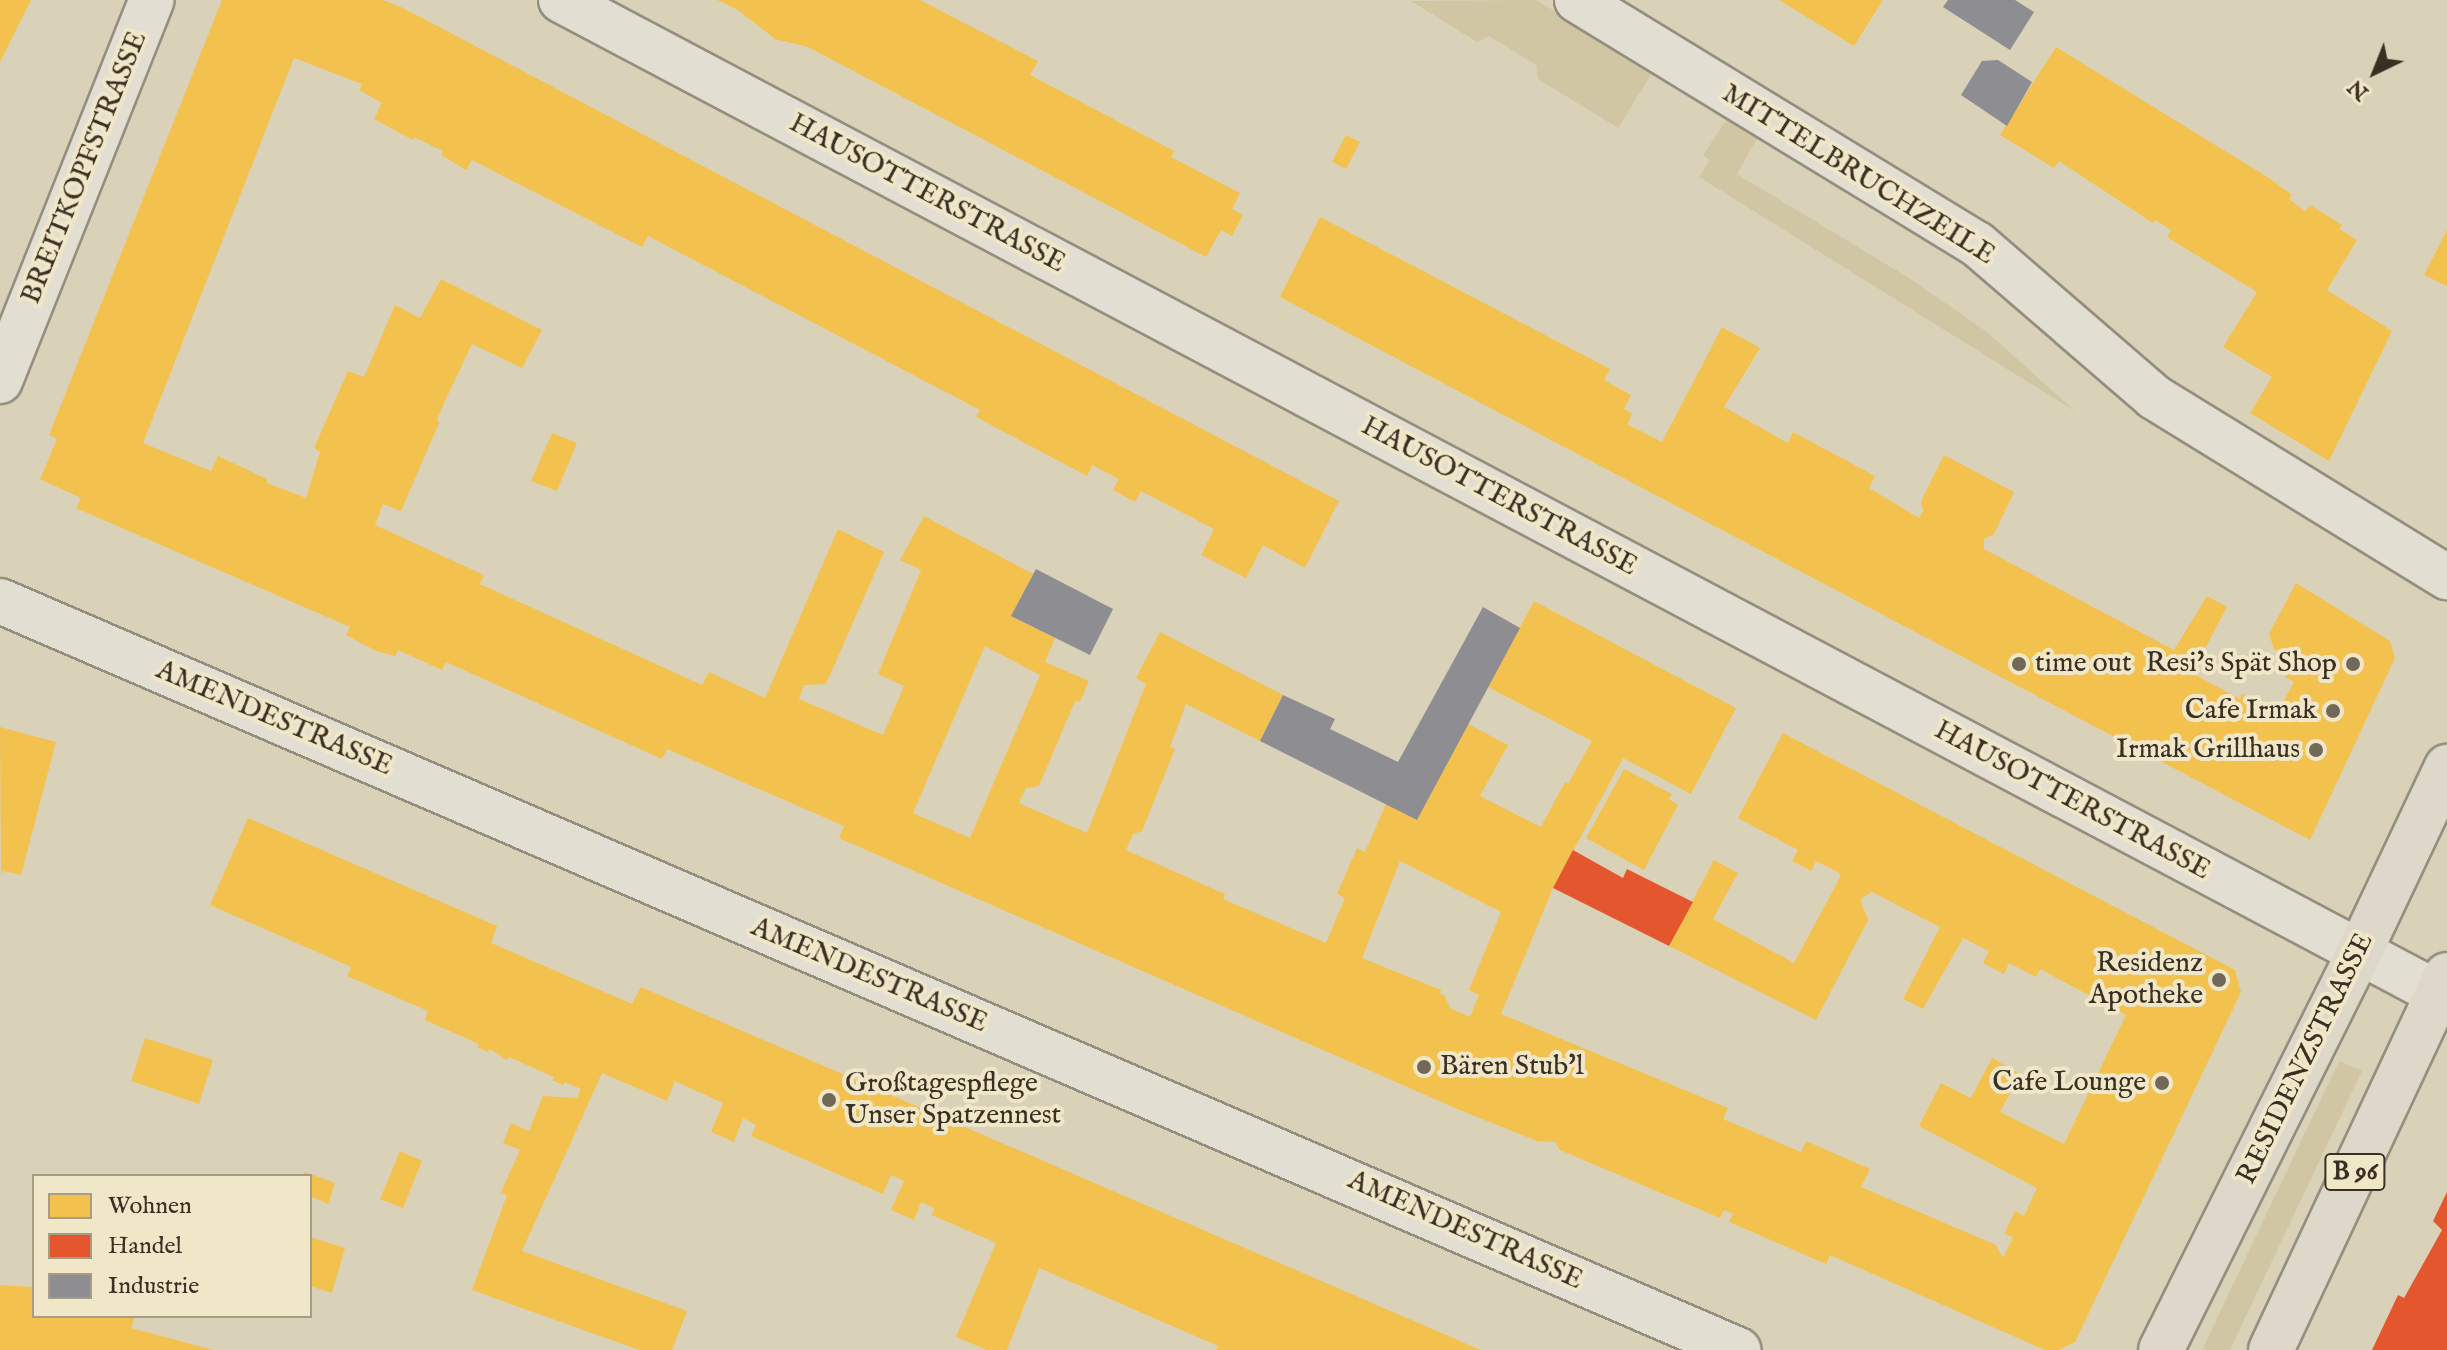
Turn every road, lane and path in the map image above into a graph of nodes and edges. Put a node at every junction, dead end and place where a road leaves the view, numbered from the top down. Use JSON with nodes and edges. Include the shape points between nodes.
{"nodes":[{"id":1,"x":152,"y":0,"type":"edge"},
{"id":2,"x":561,"y":0,"type":"edge"},
{"id":3,"x":1577,"y":0,"type":"edge"},
{"id":4,"x":0,"y":381,"type":"edge"},
{"id":5,"x":2447,"y":577,"type":"edge"},
{"id":6,"x":0,"y":601,"type":"edge"},
{"id":7,"x":2447,"y":767,"type":"edge"},
{"id":8,"x":2359,"y":953,"type":"junction"},
{"id":9,"x":2444,"y":989,"type":"edge"},
{"id":10,"x":1738,"y":1350,"type":"edge"},
{"id":11,"x":2161,"y":1350,"type":"edge"},
{"id":12,"x":2271,"y":1350,"type":"edge"}],
"edges":[{"from":1,"to":4,"type":"street","name":"BREITKOPFSTRASSE"},
{"from":2,"to":8,"type":"street","name":"HAUSOTTERSTRASSE"},
{"from":3,"to":5,"type":"street","name":"MITTELBRUCHZEILE","via":[[1977,244],[2154,397]]},
{"from":6,"to":10,"type":"street","name":"AMENDESTRASSE"},
{"from":7,"to":8,"type":"main road","name":"RESIDENZSTRASSE"},
{"from":8,"to":9,"type":"street","name":"HAUSOTTERSTRASSE"},
{"from":8,"to":11,"type":"main road","name":"RESIDENZSTRASSE"},
{"from":9,"to":12,"type":"main road","number":"B 96"}]}
